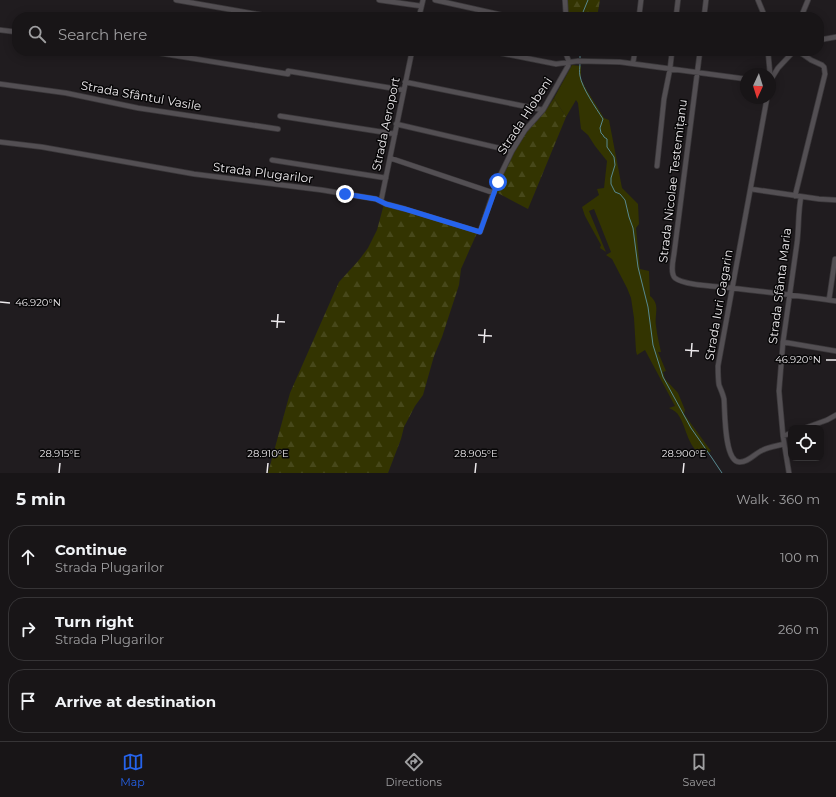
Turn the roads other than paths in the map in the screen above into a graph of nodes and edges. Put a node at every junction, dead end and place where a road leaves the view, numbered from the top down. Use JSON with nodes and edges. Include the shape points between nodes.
{"nodes":[{"id":1,"x":176,"y":0,"type":"edge"},
{"id":2,"x":378,"y":0,"type":"edge"},
{"id":3,"x":422,"y":0,"type":"edge"},
{"id":4,"x":435,"y":0,"type":"edge"},
{"id":5,"x":565,"y":0,"type":"edge"},
{"id":6,"x":641,"y":0,"type":"edge"},
{"id":7,"x":678,"y":0,"type":"edge"},
{"id":8,"x":706,"y":0,"type":"edge"},
{"id":9,"x":758,"y":0,"type":"edge"},
{"id":10,"x":808,"y":0,"type":"edge"},
{"id":11,"x":421,"y":6,"type":"junction"},
{"id":12,"x":245,"y":12,"type":"edge"},
{"id":13,"x":420,"y":12,"type":"edge"},
{"id":14,"x":489,"y":12,"type":"edge"},
{"id":15,"x":566,"y":12,"type":"edge"},
{"id":16,"x":640,"y":12,"type":"edge"},
{"id":17,"x":677,"y":12,"type":"edge"},
{"id":18,"x":705,"y":12,"type":"edge"},
{"id":19,"x":763,"y":12,"type":"edge"},
{"id":20,"x":803,"y":12,"type":"edge"},
{"id":21,"x":0,"y":30,"type":"edge"},
{"id":22,"x":12,"y":31,"type":"edge"},
{"id":23,"x":836,"y":37,"type":"edge"},
{"id":24,"x":824,"y":39,"type":"edge"},
{"id":25,"x":181,"y":56,"type":"edge"},
{"id":26,"x":411,"y":56,"type":"edge"},
{"id":27,"x":515,"y":56,"type":"edge"},
{"id":28,"x":567,"y":56,"type":"edge"},
{"id":29,"x":634,"y":56,"type":"edge"},
{"id":30,"x":671,"y":56,"type":"edge"},
{"id":31,"x":699,"y":56,"type":"edge"},
{"id":32,"x":768,"y":56,"type":"edge"},
{"id":33,"x":788,"y":56,"type":"edge"},
{"id":34,"x":805,"y":56,"type":"edge"},
{"id":35,"x":569,"y":62,"type":"junction"},
{"id":36,"x":633,"y":63,"type":"junction"},
{"id":37,"x":769,"y":68,"type":"edge"},
{"id":38,"x":670,"y":69,"type":"junction"},
{"id":39,"x":776,"y":72,"type":"edge"},
{"id":40,"x":697,"y":73,"type":"junction"},
{"id":41,"x":740,"y":78,"type":"edge"},
{"id":42,"x":405,"y":82,"type":"junction"},
{"id":43,"x":0,"y":84,"type":"edge"},
{"id":44,"x":403,"y":90,"type":"junction"},
{"id":45,"x":766,"y":104,"type":"edge"},
{"id":46,"x":543,"y":110,"type":"junction"},
{"id":47,"x":280,"y":116,"type":"dead end"},
{"id":48,"x":396,"y":124,"type":"junction"},
{"id":49,"x":278,"y":129,"type":"dead end"},
{"id":50,"x":395,"y":134,"type":"junction"},
{"id":51,"x":0,"y":142,"type":"edge"},
{"id":52,"x":512,"y":151,"type":"junction"},
{"id":53,"x":390,"y":158,"type":"junction"},
{"id":54,"x":272,"y":160,"type":"dead end"},
{"id":55,"x":657,"y":166,"type":"dead end"},
{"id":56,"x":386,"y":178,"type":"junction"},
{"id":57,"x":750,"y":189,"type":"junction"},
{"id":58,"x":494,"y":193,"type":"junction"},
{"id":59,"x":798,"y":196,"type":"junction"},
{"id":60,"x":836,"y":200,"type":"edge"},
{"id":61,"x":381,"y":201,"type":"junction"},
{"id":62,"x":835,"y":259,"type":"edge"},
{"id":63,"x":733,"y":288,"type":"junction"},
{"id":64,"x":789,"y":295,"type":"junction"},
{"id":65,"x":829,"y":300,"type":"junction"},
{"id":66,"x":836,"y":301,"type":"edge"},
{"id":67,"x":783,"y":342,"type":"junction"},
{"id":68,"x":836,"y":351,"type":"edge"},
{"id":69,"x":836,"y":415,"type":"edge"},
{"id":70,"x":813,"y":425,"type":"edge"},
{"id":71,"x":788,"y":434,"type":"edge"},
{"id":72,"x":783,"y":436,"type":"junction"},
{"id":73,"x":784,"y":444,"type":"junction"},
{"id":74,"x":789,"y":473,"type":"edge"}],
"edges":[{"from":1,"to":12,"type":"street"},
{"from":2,"to":11,"type":"street"},
{"from":3,"to":11,"type":"street"},
{"from":4,"to":14,"type":"street"},
{"from":5,"to":15,"type":"street"},
{"from":6,"to":16,"type":"street"},
{"from":7,"to":17,"type":"street"},
{"from":8,"to":18,"type":"street"},
{"from":9,"to":19,"type":"street"},
{"from":10,"to":20,"type":"street"},
{"from":11,"to":13,"type":"street"},
{"from":21,"to":22,"type":"street"},
{"from":23,"to":24,"type":"street"},
{"from":25,"to":44,"type":"street"},
{"from":26,"to":42,"type":"street","name":"Strada Aeroport"},
{"from":27,"to":35,"type":"street","via":[[556,64]]},
{"from":28,"to":35,"type":"street"},
{"from":29,"to":36,"type":"street"},
{"from":30,"to":38,"type":"street"},
{"from":31,"to":40,"type":"street","name":"Strada Nicolae Testemițanu"},
{"from":32,"to":37,"type":"street"},
{"from":33,"to":39,"type":"street"},
{"from":34,"to":59,"type":"street","name":"Strada Sfânta Maria","via":[[822,65],[825,74]]},
{"from":35,"to":36,"type":"street"},
{"from":35,"to":46,"type":"street","name":"Strada Hlobeni"},
{"from":36,"to":38,"type":"street"},
{"from":38,"to":40,"type":"street"},
{"from":38,"to":55,"type":"street"},
{"from":40,"to":41,"type":"street"},
{"from":40,"to":63,"type":"street","name":"Strada Nicolae Testemițanu","via":[[672,273],[677,279],[689,284]]},
{"from":42,"to":44,"type":"street","name":"Strada Aeroport"},
{"from":42,"to":46,"type":"street"},
{"from":43,"to":49,"type":"street","name":"Strada Sfântul Vasile","via":[[66,92],[138,108]]},
{"from":44,"to":48,"type":"street","name":"Strada Aeroport"},
{"from":45,"to":57,"type":"street","name":"Strada Iuri Gagarin"},
{"from":46,"to":52,"type":"street","name":"Strada Hlobeni","via":[[525,130]]},
{"from":47,"to":50,"type":"street"},
{"from":48,"to":50,"type":"street","name":"Strada Aeroport"},
{"from":48,"to":52,"type":"street"},
{"from":50,"to":53,"type":"street","name":"Strada Aeroport"},
{"from":51,"to":61,"type":"street","name":"Strada Plugarilor","via":[[194,174],[337,192]]},
{"from":52,"to":58,"type":"street","name":"Strada Hlobeni"},
{"from":53,"to":56,"type":"street","name":"Strada Aeroport"},
{"from":53,"to":58,"type":"street"},
{"from":54,"to":56,"type":"street"},
{"from":56,"to":61,"type":"street","name":"Strada Aeroport"},
{"from":57,"to":59,"type":"street"},
{"from":57,"to":63,"type":"street","name":"Strada Iuri Gagarin"},
{"from":58,"to":61,"type":"street","name":"Strada Plugarilor","via":[[480,232]]},
{"from":59,"to":60,"type":"street"},
{"from":59,"to":64,"type":"street","name":"Strada Sfânta Maria","via":[[798,235]]},
{"from":62,"to":65,"type":"street"},
{"from":63,"to":64,"type":"street"},
{"from":63,"to":73,"type":"street","name":"Strada Iuri Gagarin","via":[[718,366],[729,448],[734,460],[743,462],[763,450]]},
{"from":64,"to":65,"type":"street"},
{"from":64,"to":67,"type":"street","name":"Strada Sfânta Maria"},
{"from":65,"to":66,"type":"street"},
{"from":67,"to":68,"type":"street"},
{"from":67,"to":72,"type":"street","name":"Strada Sfânta Maria","via":[[780,391]]},
{"from":69,"to":70,"type":"street"},
{"from":71,"to":72,"type":"street"},
{"from":72,"to":73,"type":"street","name":"Strada Sfânta Maria"},
{"from":73,"to":74,"type":"street","name":"Strada Sfânta Maria"}]}
